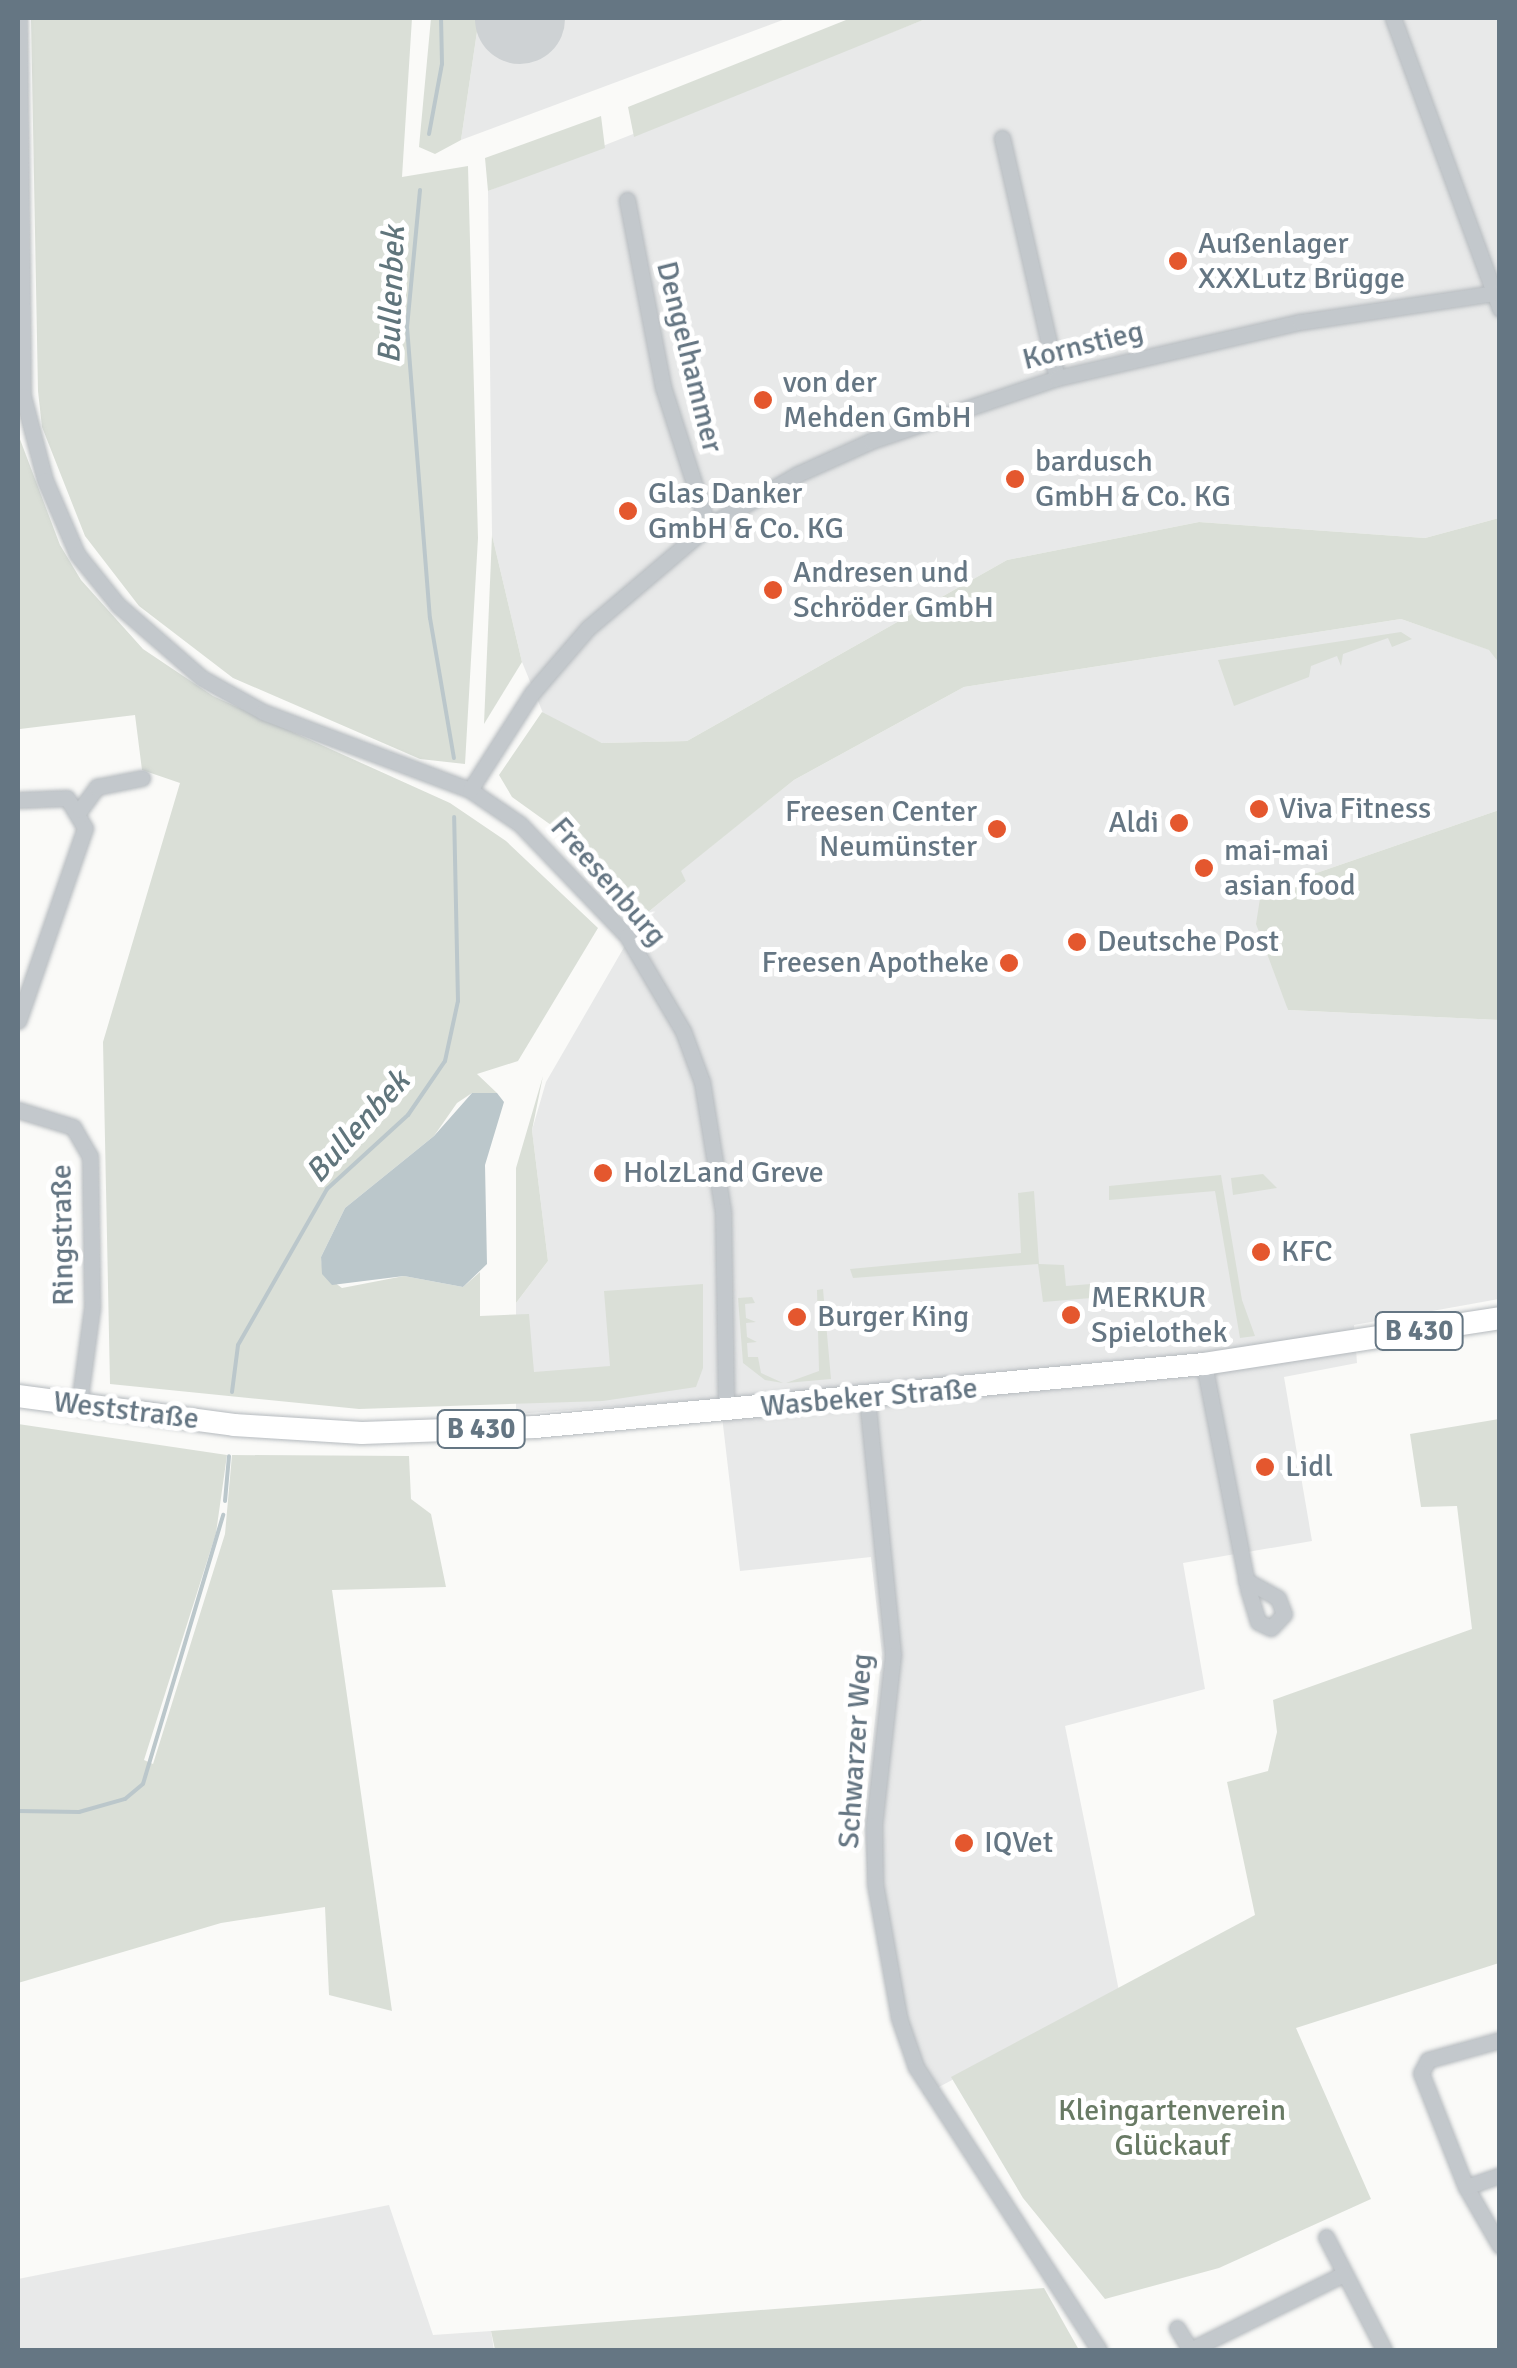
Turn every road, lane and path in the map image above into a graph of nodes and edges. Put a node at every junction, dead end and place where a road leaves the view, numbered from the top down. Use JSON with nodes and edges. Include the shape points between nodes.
{"nodes":[{"id":1,"x":19,"y":18,"type":"edge"},
{"id":2,"x":1393,"y":18,"type":"edge"},
{"id":3,"x":1002,"y":138,"type":"dead end"},
{"id":4,"x":627,"y":200,"type":"dead end"},
{"id":5,"x":1496,"y":301,"type":"edge"},
{"id":6,"x":1058,"y":378,"type":"junction"},
{"id":7,"x":20,"y":397,"type":"edge"},
{"id":8,"x":708,"y":526,"type":"junction"},
{"id":9,"x":142,"y":778,"type":"dead end"},
{"id":10,"x":470,"y":790,"type":"junction"},
{"id":11,"x":18,"y":800,"type":"edge"},
{"id":12,"x":80,"y":810,"type":"junction"},
{"id":13,"x":18,"y":1022,"type":"edge"},
{"id":14,"x":18,"y":1110,"type":"edge"},
{"id":15,"x":1500,"y":1318,"type":"edge"},
{"id":16,"x":1204,"y":1364,"type":"junction"},
{"id":17,"x":18,"y":1396,"type":"edge"},
{"id":18,"x":866,"y":1398,"type":"junction"},
{"id":19,"x":79,"y":1404,"type":"junction"},
{"id":20,"x":726,"y":1410,"type":"junction"},
{"id":21,"x":234,"y":1425,"type":"joint"},
{"id":22,"x":1246,"y":1580,"type":"dead end"},
{"id":23,"x":1500,"y":2040,"type":"edge"},
{"id":24,"x":1500,"y":2175,"type":"edge"},
{"id":25,"x":1466,"y":2186,"type":"junction"},
{"id":26,"x":1326,"y":2237,"type":"dead end"},
{"id":27,"x":1500,"y":2246,"type":"edge"},
{"id":28,"x":1344,"y":2274,"type":"junction"},
{"id":29,"x":1178,"y":2328,"type":"dead end"},
{"id":30,"x":1190,"y":2349,"type":"edge"},
{"id":31,"x":1099,"y":2350,"type":"edge"},
{"id":32,"x":1384,"y":2350,"type":"edge"}],
"edges":[{"from":1,"to":7,"type":"street","name":"Freesenburg"},
{"from":2,"to":5,"type":"street"},
{"from":3,"to":6,"type":"street"},
{"from":4,"to":8,"type":"street","name":"Dengelhammer","via":[[659,373]]},
{"from":5,"to":6,"type":"street","name":"Kornstieg","via":[[1300,322]]},
{"from":6,"to":8,"type":"street","name":"Kornstieg","via":[[871,441]]},
{"from":7,"to":10,"type":"street","name":"Freesenburg","via":[[77,554],[152,638],[202,678],[263,712]]},
{"from":8,"to":10,"type":"street","name":"Kornstieg","via":[[588,628],[532,693]]},
{"from":9,"to":12,"type":"street","via":[[96,787]]},
{"from":10,"to":20,"type":"street","name":"Freesenburg","via":[[560,860],[616,924],[683,1032],[716,1150]]},
{"from":11,"to":12,"type":"street","via":[[56,795]]},
{"from":12,"to":13,"type":"street","via":[[84,837]]},
{"from":14,"to":19,"type":"street","name":"Ringstraße","via":[[73,1126],[90,1156],[92,1308]]},
{"from":15,"to":16,"type":"main road","name":"Wasbeker Straße","number":"B 430"},
{"from":16,"to":18,"type":"main road","name":"Wasbeker Straße","number":"B 430"},
{"from":16,"to":22,"type":"street"},
{"from":17,"to":19,"type":"main road","name":"Weststraße","number":"B 430"},
{"from":18,"to":20,"type":"main road","name":"Wasbeker Straße","number":"B 430"},
{"from":18,"to":31,"type":"street","name":"Schwarzer Weg","via":[[893,1656],[874,1825],[875,1884],[899,2018],[916,2067]]},
{"from":19,"to":21,"type":"main road","name":"Weststraße","number":"B 430"},
{"from":20,"to":21,"type":"main road","name":"Wasbeker Straße","number":"B 430","via":[[362,1433]]},
{"from":23,"to":25,"type":"street","via":[[1428,2060],[1421,2068]]},
{"from":24,"to":25,"type":"street"},
{"from":25,"to":27,"type":"street"},
{"from":26,"to":28,"type":"street"},
{"from":28,"to":30,"type":"street"},
{"from":28,"to":32,"type":"street"},
{"from":29,"to":30,"type":"street"}]}
